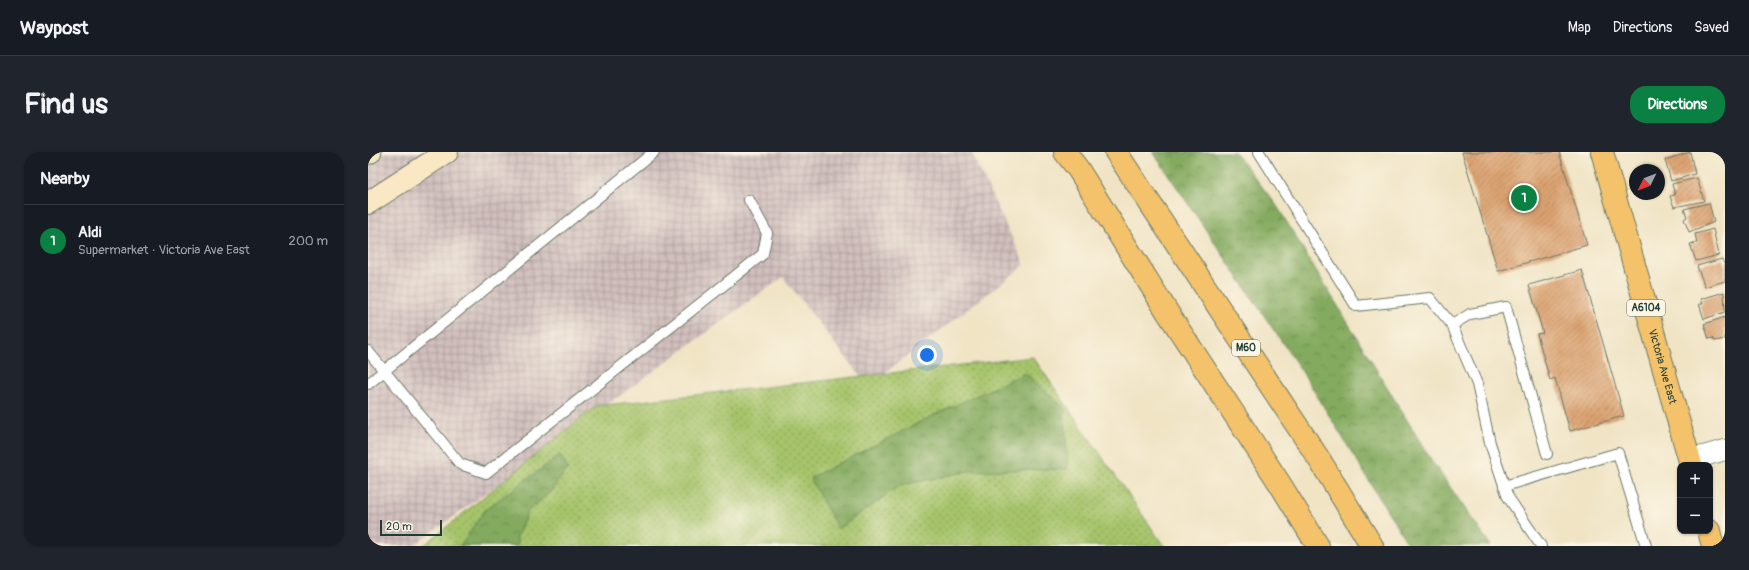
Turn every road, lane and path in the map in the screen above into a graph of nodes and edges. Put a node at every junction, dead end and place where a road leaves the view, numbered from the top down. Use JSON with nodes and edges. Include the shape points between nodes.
{"nodes":[{"id":1,"x":447,"y":152,"type":"edge"},
{"id":2,"x":654,"y":152,"type":"edge"},
{"id":3,"x":1065,"y":152,"type":"edge"},
{"id":4,"x":1116,"y":152,"type":"edge"},
{"id":5,"x":1259,"y":152,"type":"edge"},
{"id":6,"x":1602,"y":152,"type":"edge"},
{"id":7,"x":749,"y":200,"type":"dead end"},
{"id":8,"x":368,"y":203,"type":"edge"},
{"id":9,"x":1452,"y":326,"type":"junction"},
{"id":10,"x":368,"y":351,"type":"edge"},
{"id":11,"x":384,"y":371,"type":"junction"},
{"id":12,"x":368,"y":384,"type":"edge"},
{"id":13,"x":1725,"y":450,"type":"edge"},
{"id":14,"x":1547,"y":454,"type":"dead end"},
{"id":15,"x":1690,"y":462,"type":"edge"},
{"id":16,"x":1693,"y":462,"type":"edge"},
{"id":17,"x":1504,"y":486,"type":"junction"},
{"id":18,"x":1710,"y":534,"type":"edge"},
{"id":19,"x":1318,"y":546,"type":"edge"},
{"id":20,"x":1372,"y":546,"type":"edge"},
{"id":21,"x":1541,"y":546,"type":"edge"},
{"id":22,"x":1646,"y":546,"type":"edge"},
{"id":23,"x":1713,"y":546,"type":"edge"}],
"edges":[{"from":1,"to":8,"type":"main road"},
{"from":2,"to":11,"type":"lane"},
{"from":3,"to":19,"type":"main road"},
{"from":4,"to":20,"type":"main road","number":"M60","via":[[1319,459]]},
{"from":5,"to":9,"type":"lane","via":[[1356,306],[1430,298]]},
{"from":6,"to":15,"type":"main road","name":"Victoria Ave East","number":"A6104"},
{"from":7,"to":11,"type":"lane","via":[[767,233],[763,254],[486,473],[460,464]]},
{"from":9,"to":14,"type":"lane","via":[[1470,314],[1506,308]]},
{"from":9,"to":17,"type":"lane","via":[[1477,384],[1490,443]]},
{"from":10,"to":11,"type":"lane"},
{"from":11,"to":12,"type":"lane"},
{"from":13,"to":16,"type":"street"},
{"from":17,"to":21,"type":"lane","via":[[1508,497]]},
{"from":17,"to":22,"type":"lane","via":[[1618,453]]},
{"from":18,"to":23,"type":"main road"}]}
